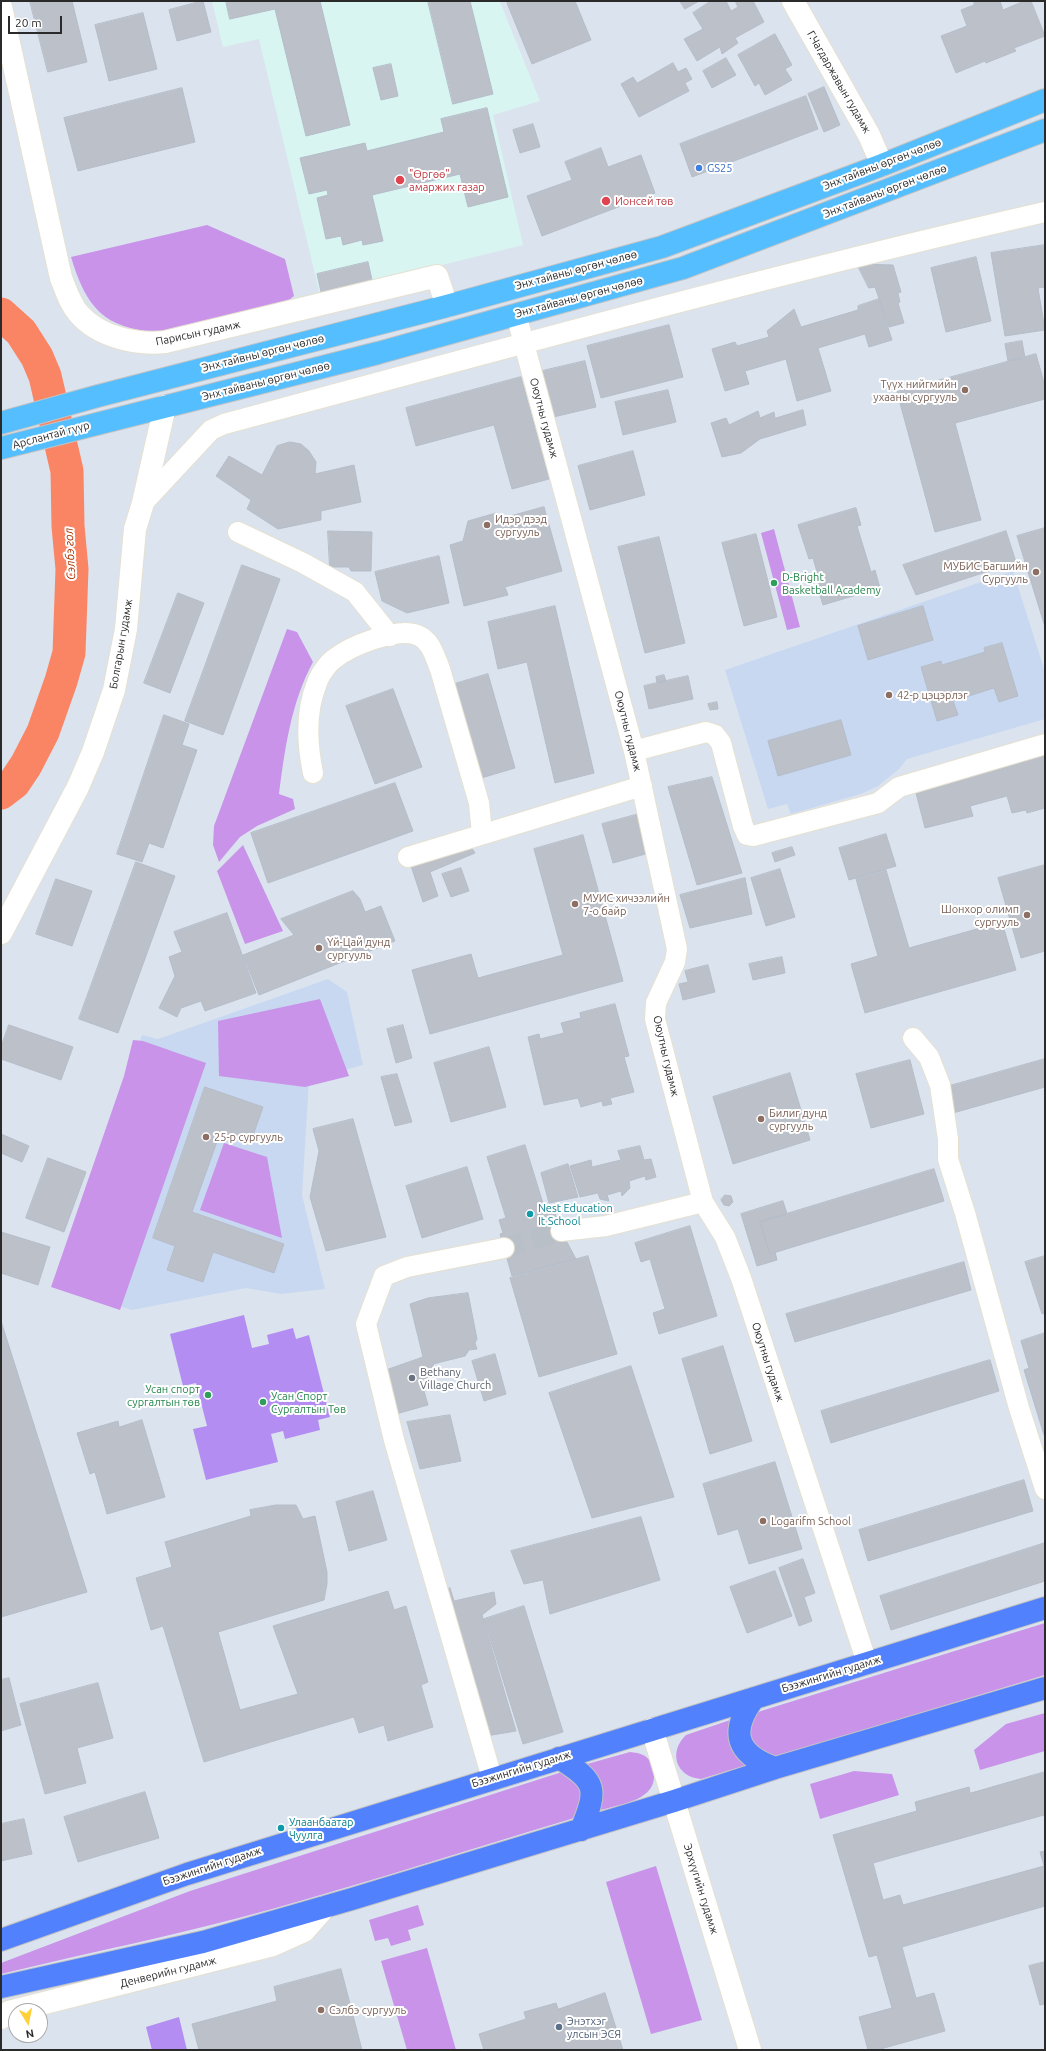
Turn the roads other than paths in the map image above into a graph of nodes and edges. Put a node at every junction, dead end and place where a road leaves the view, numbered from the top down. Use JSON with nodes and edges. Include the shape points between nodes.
{"nodes":[{"id":1,"x":793,"y":1,"type":"edge"},
{"id":2,"x":1,"y":7,"type":"edge"},
{"id":3,"x":1045,"y":100,"type":"edge"},
{"id":4,"x":1045,"y":130,"type":"edge"},
{"id":5,"x":882,"y":165,"type":"junction"},
{"id":6,"x":1045,"y":212,"type":"edge"},
{"id":7,"x":447,"y":306,"type":"junction"},
{"id":8,"x":516,"y":314,"type":"junction"},
{"id":9,"x":524,"y":343,"type":"junction"},
{"id":10,"x":165,"y":406,"type":"junction"},
{"id":11,"x":100,"y":422,"type":"joint"},
{"id":12,"x":1,"y":423,"type":"edge"},
{"id":13,"x":1,"y":448,"type":"edge"},
{"id":14,"x":143,"y":503,"type":"junction"},
{"id":15,"x":238,"y":532,"type":"dead end"},
{"id":16,"x":390,"y":636,"type":"junction"},
{"id":17,"x":1045,"y":744,"type":"edge"},
{"id":18,"x":634,"y":750,"type":"junction"},
{"id":19,"x":313,"y":773,"type":"dead end"},
{"id":20,"x":642,"y":786,"type":"junction"},
{"id":21,"x":482,"y":834,"type":"junction"},
{"id":22,"x":408,"y":857,"type":"dead end"},
{"id":23,"x":1,"y":933,"type":"edge"},
{"id":24,"x":913,"y":1038,"type":"dead end"},
{"id":25,"x":703,"y":1202,"type":"junction"},
{"id":26,"x":560,"y":1231,"type":"tunnel mouth"},
{"id":27,"x":504,"y":1248,"type":"tunnel mouth"},
{"id":28,"x":1045,"y":1489,"type":"edge"},
{"id":29,"x":1045,"y":1608,"type":"edge"},
{"id":30,"x":867,"y":1663,"type":"junction"},
{"id":31,"x":1045,"y":1688,"type":"edge"},
{"id":32,"x":754,"y":1698,"type":"junction"},
{"id":33,"x":652,"y":1729,"type":"junction"},
{"id":34,"x":559,"y":1758,"type":"junction"},
{"id":35,"x":775,"y":1768,"type":"junction"},
{"id":36,"x":492,"y":1778,"type":"junction"},
{"id":37,"x":674,"y":1801,"type":"junction"},
{"id":38,"x":581,"y":1830,"type":"junction"},
{"id":39,"x":325,"y":1907,"type":"junction"},
{"id":40,"x":1,"y":1940,"type":"edge"},
{"id":41,"x":1,"y":1987,"type":"edge"},
{"id":42,"x":1,"y":2018,"type":"edge"},
{"id":43,"x":750,"y":2050,"type":"edge"}],
"edges":[{"from":1,"to":5,"type":"street","name":"Г.Чагдаржавын гудамж","via":[[870,135]]},
{"from":2,"to":7,"type":"street","name":"Парисын гудамж","via":[[61,278],[78,314],[88,322],[120,338],[150,343],[165,342],[437,276]]},
{"from":3,"to":5,"type":"highway","name":"Энх тайвны өргөн чөлөө"},
{"from":4,"to":8,"type":"highway","name":"Энх тайваны өргөн чөлөө","via":[[683,268]]},
{"from":5,"to":7,"type":"highway","name":"Энх тайвны өргөн чөлөө","via":[[662,247]]},
{"from":6,"to":9,"type":"street","via":[[901,245]]},
{"from":7,"to":12,"type":"highway","name":"Энх тайвны өргөн чөлөө"},
{"from":8,"to":9,"type":"street","name":"Оюутны гудамж"},
{"from":8,"to":10,"type":"highway","name":"Энх тайваны өргөн чөлөө","via":[[378,353]]},
{"from":9,"to":14,"type":"street","via":[[224,424],[211,430]]},
{"from":9,"to":18,"type":"street","name":"Оюутны гудамж"},
{"from":10,"to":11,"type":"highway","name":"Энх тайваны өргөн чөлөө"},
{"from":10,"to":14,"type":"street","name":"Болгарын гудамж"},
{"from":11,"to":13,"type":"highway","name":"Арслантай гүүр"},
{"from":14,"to":23,"type":"street","name":"Болгарын гудамж","via":[[135,529],[124,645],[103,724],[78,787]]},
{"from":15,"to":16,"type":"street","via":[[303,563],[355,592]]},
{"from":16,"to":19,"type":"street","via":[[360,644],[333,659],[317,683],[310,707],[308,746]]},
{"from":16,"to":21,"type":"street","via":[[417,635],[433,650],[460,732],[479,803]]},
{"from":17,"to":18,"type":"street","via":[[899,787],[878,803],[753,836],[747,835],[743,826],[721,742],[715,735],[706,732]]},
{"from":18,"to":20,"type":"street","name":"Оюутны гудамж"},
{"from":20,"to":21,"type":"street"},
{"from":20,"to":25,"type":"street","name":"Оюутны гудамж","via":[[678,949],[675,962],[656,1003],[656,1019]]},
{"from":21,"to":22,"type":"street"},
{"from":24,"to":28,"type":"street","via":[[929,1057],[940,1085],[948,1139],[948,1159],[1019,1408]]},
{"from":25,"to":26,"type":"street","via":[[606,1226]]},
{"from":25,"to":30,"type":"street","name":"Оюутны гудамж","via":[[725,1237],[741,1278]]},
{"from":27,"to":36,"type":"street","via":[[407,1267],[384,1276],[366,1324],[394,1440]]},
{"from":29,"to":30,"type":"main road","name":"Бээжингийн гудамж"},
{"from":30,"to":32,"type":"main road","name":"Бээжингийн гудамж"},
{"from":31,"to":35,"type":"main road"},
{"from":32,"to":33,"type":"main road","name":"Бээжингийн гудамж"},
{"from":32,"to":35,"type":"main road","via":[[741,1722],[741,1744],[754,1759]]},
{"from":33,"to":34,"type":"main road","name":"Бээжингийн гудамж"},
{"from":33,"to":37,"type":"street","name":"Эрхүүгийн гудамж"},
{"from":34,"to":36,"type":"main road","name":"Бээжингийн гудамж"},
{"from":34,"to":38,"type":"main road","via":[[584,1775],[592,1789],[590,1807]]},
{"from":35,"to":37,"type":"main road"},
{"from":36,"to":40,"type":"main road","name":"Бээжингийн гудамж","via":[[187,1874]]},
{"from":37,"to":38,"type":"main road"},
{"from":37,"to":43,"type":"street","name":"Эрхүүгийн гудамж"},
{"from":38,"to":39,"type":"main road"},
{"from":39,"to":41,"type":"main road","via":[[203,1942]]},
{"from":39,"to":42,"type":"street","name":"Денверийн гудамж","via":[[304,1931],[273,1945],[9,2012]]}]}
